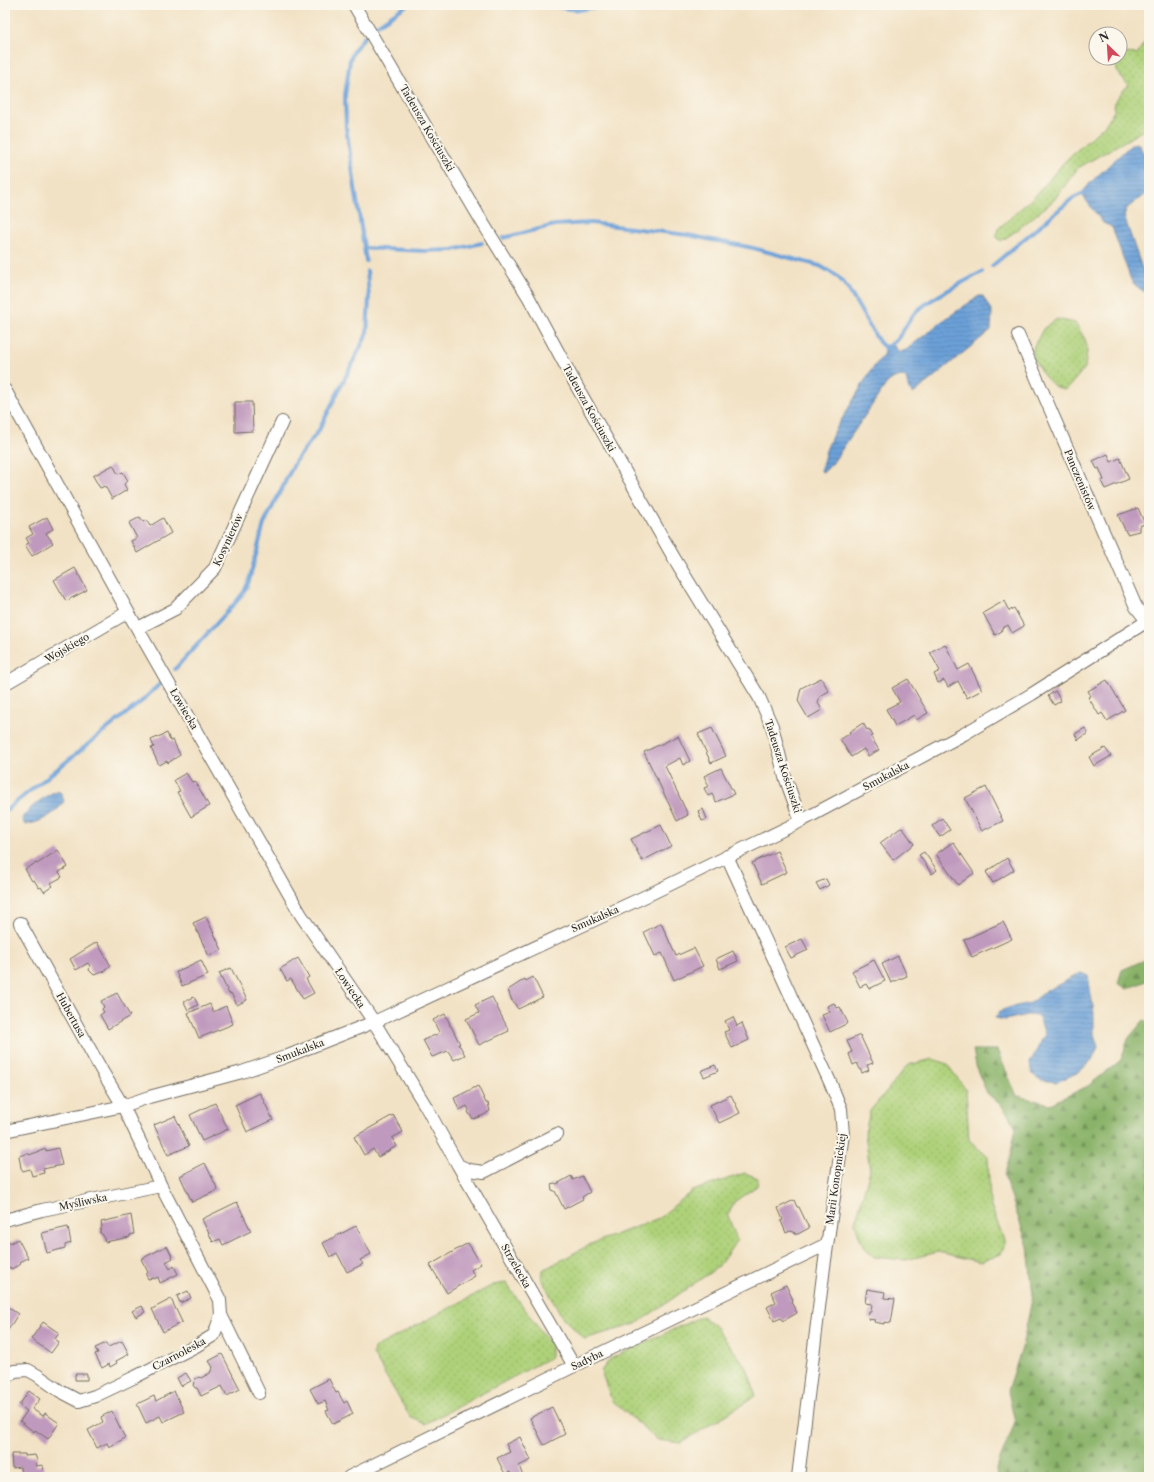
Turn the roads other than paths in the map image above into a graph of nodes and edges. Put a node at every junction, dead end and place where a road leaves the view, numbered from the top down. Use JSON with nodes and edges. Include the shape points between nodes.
{"nodes":[{"id":1,"x":354,"y":5,"type":"edge"},
{"id":2,"x":1018,"y":335,"type":"dead end"},
{"id":3,"x":5,"y":390,"type":"edge"},
{"id":4,"x":282,"y":422,"type":"dead end"},
{"id":5,"x":128,"y":612,"type":"junction"},
{"id":6,"x":1148,"y":621,"type":"edge"},
{"id":7,"x":138,"y":628,"type":"junction"},
{"id":8,"x":5,"y":682,"type":"edge"},
{"id":9,"x":800,"y":821,"type":"junction"},
{"id":10,"x":727,"y":856,"type":"junction"},
{"id":11,"x":20,"y":923,"type":"dead end"},
{"id":12,"x":374,"y":1022,"type":"junction"},
{"id":13,"x":123,"y":1106,"type":"junction"},
{"id":14,"x":5,"y":1131,"type":"edge"},
{"id":15,"x":557,"y":1134,"type":"dead end"},
{"id":16,"x":458,"y":1165,"type":"junction"},
{"id":17,"x":161,"y":1186,"type":"junction"},
{"id":18,"x":5,"y":1220,"type":"edge"},
{"id":19,"x":827,"y":1244,"type":"junction"},
{"id":20,"x":221,"y":1315,"type":"junction"},
{"id":21,"x":574,"y":1366,"type":"junction"},
{"id":22,"x":5,"y":1379,"type":"edge"},
{"id":23,"x":259,"y":1393,"type":"dead end"},
{"id":24,"x":348,"y":1477,"type":"edge"},
{"id":25,"x":798,"y":1477,"type":"edge"}],
"edges":[{"from":1,"to":9,"type":"street","name":"Tadeusza Kościuszki","via":[[528,296],[674,558],[759,697],[772,726]]},
{"from":2,"to":6,"type":"street","name":"Panczenistów","via":[[1136,607]]},
{"from":3,"to":5,"type":"street","name":"Łowiecka"},
{"from":4,"to":7,"type":"street","name":"Kosynierów","via":[[215,568],[174,609]]},
{"from":5,"to":7,"type":"street","name":"Łowiecka"},
{"from":5,"to":8,"type":"street","name":"Wojskiego"},
{"from":6,"to":9,"type":"street","name":"Smukalska","via":[[964,734]]},
{"from":7,"to":12,"type":"street","name":"Łowiecka","via":[[302,914]]},
{"from":9,"to":10,"type":"street","name":"Smukalska"},
{"from":10,"to":12,"type":"street","name":"Smukalska"},
{"from":10,"to":19,"type":"street","name":"Marii Konopnickiej","via":[[841,1109],[843,1134]]},
{"from":11,"to":13,"type":"street","name":"Hubertusa"},
{"from":12,"to":13,"type":"street","name":"Smukalska","via":[[242,1072]]},
{"from":12,"to":16,"type":"street","name":"Strzelecka"},
{"from":13,"to":14,"type":"street","name":"Smukalska"},
{"from":13,"to":17,"type":"street","name":"Czarnoleska"},
{"from":15,"to":16,"type":"street","via":[[484,1172]]},
{"from":16,"to":21,"type":"street","name":"Strzelecka"},
{"from":17,"to":18,"type":"street","name":"Myśliwska"},
{"from":17,"to":20,"type":"street","name":"Czarnoleska","via":[[220,1300]]},
{"from":19,"to":21,"type":"street","name":"Sadyba"},
{"from":19,"to":25,"type":"street","name":"Marii Konopnickiej"},
{"from":20,"to":22,"type":"street","name":"Czarnoleska","via":[[214,1335],[196,1346],[95,1396],[79,1401],[28,1370],[14,1371]]},
{"from":20,"to":23,"type":"street"},
{"from":21,"to":24,"type":"street","name":"Sadyba"}]}
